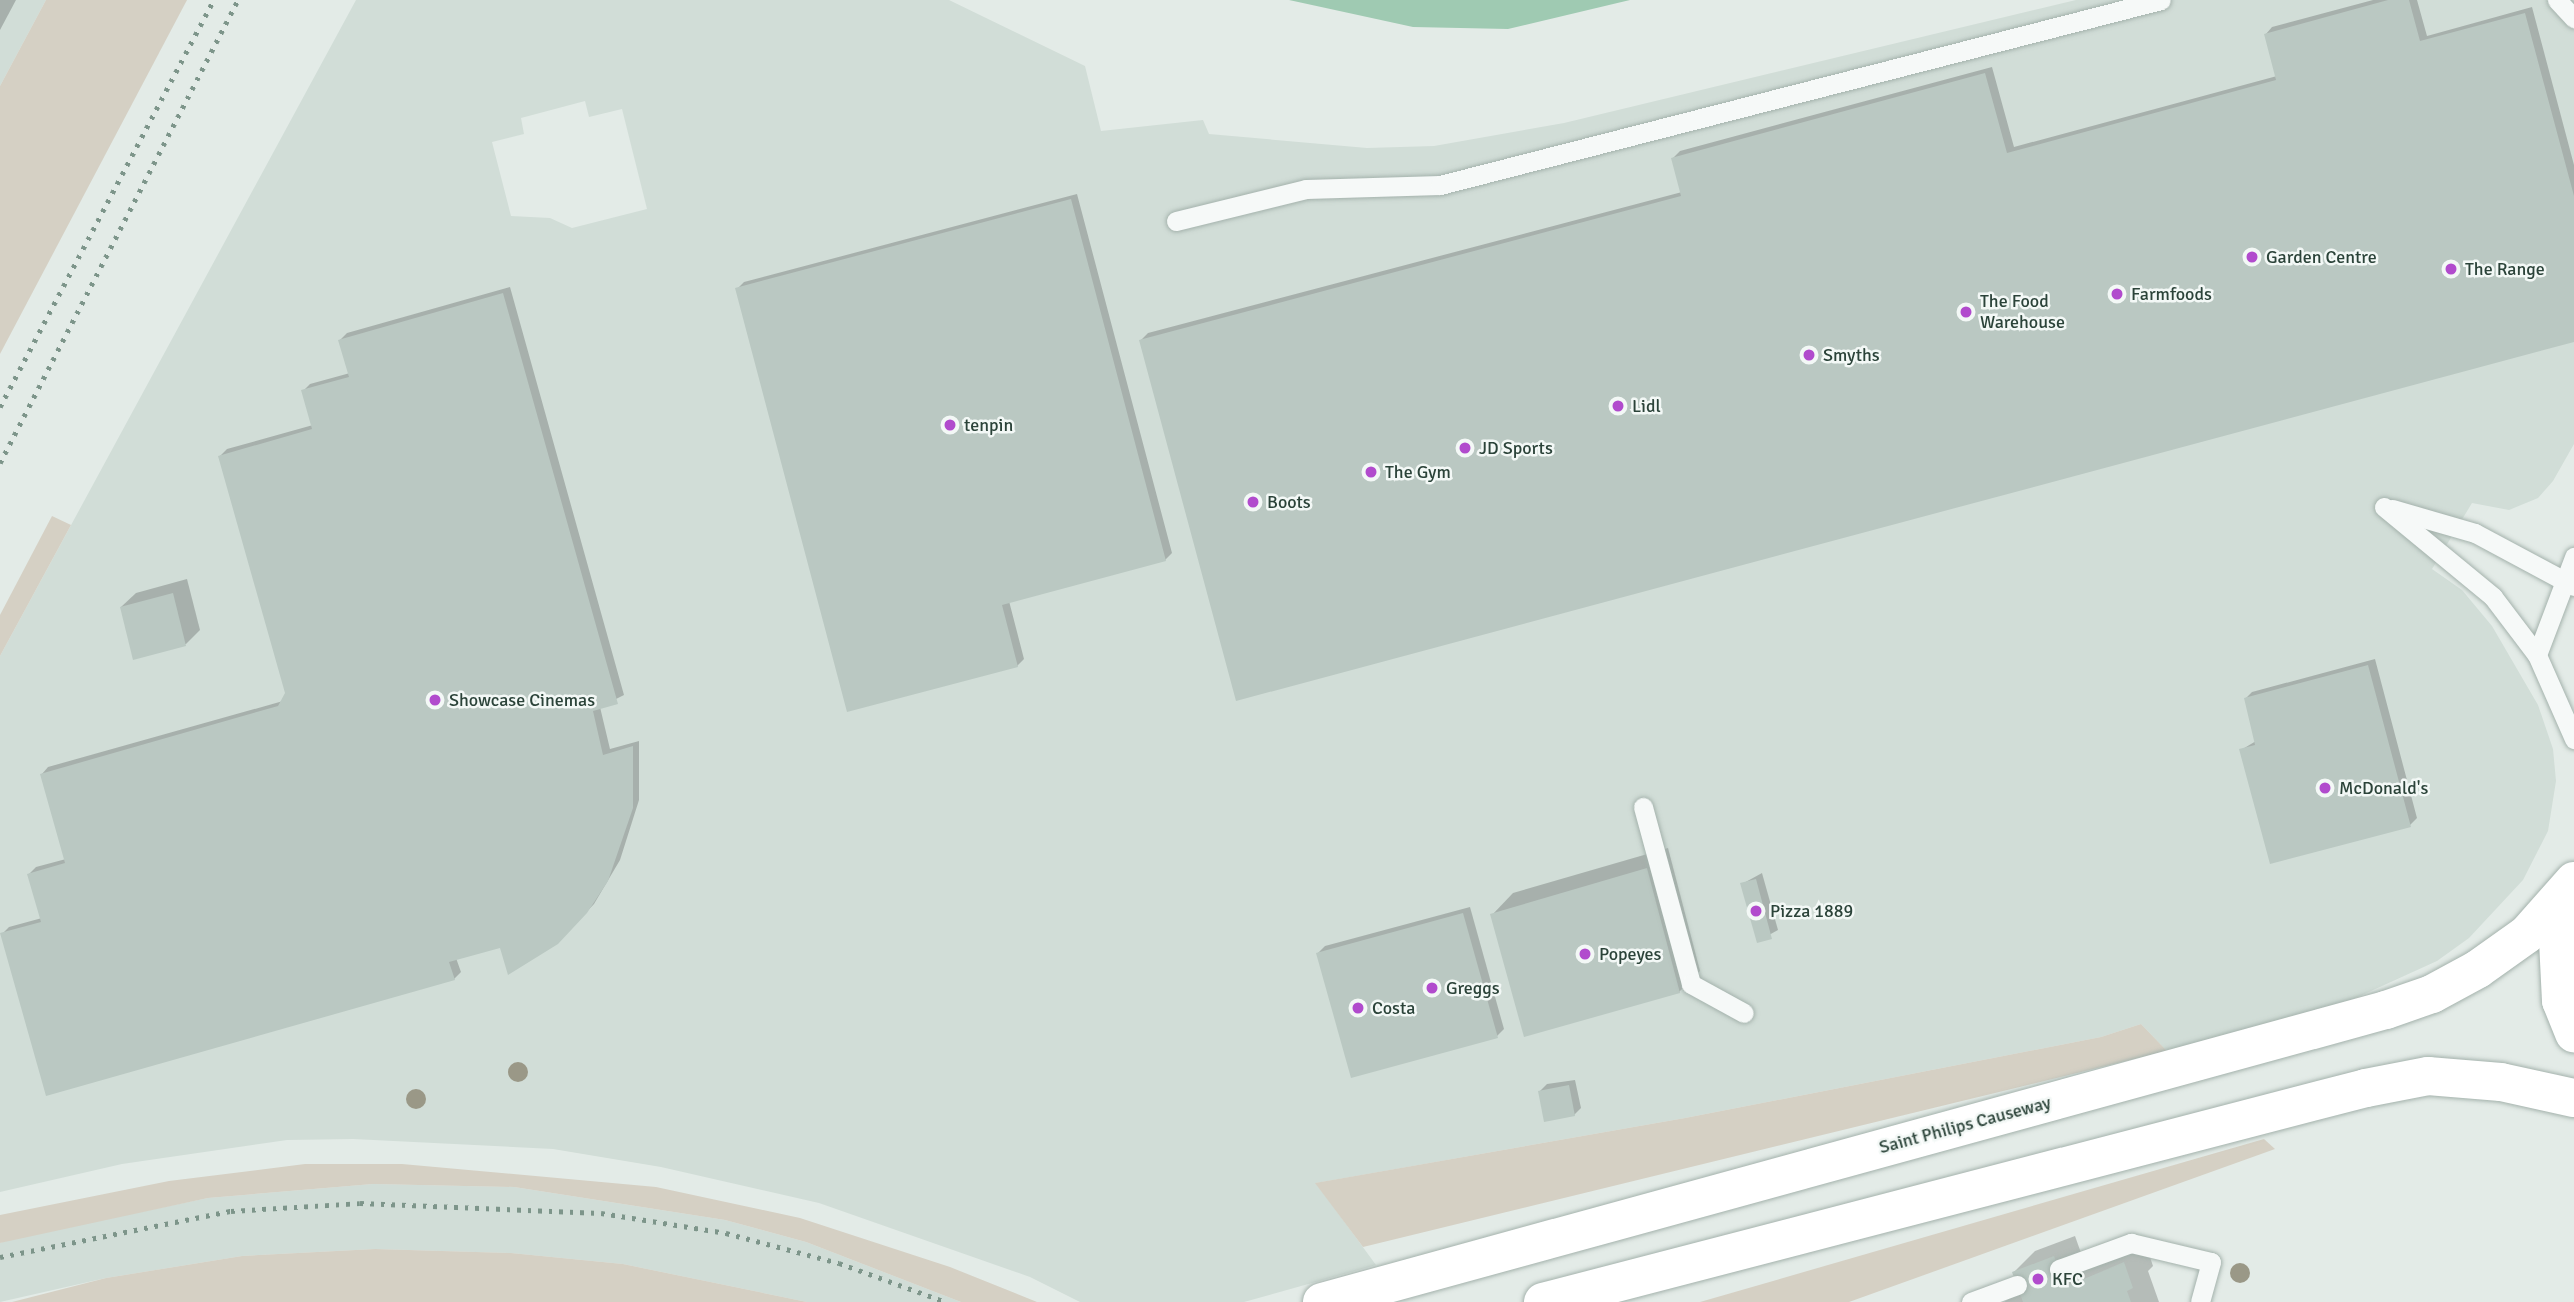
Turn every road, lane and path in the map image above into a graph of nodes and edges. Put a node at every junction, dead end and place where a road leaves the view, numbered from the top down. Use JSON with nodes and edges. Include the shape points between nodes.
{"nodes":[{"id":1,"x":2161,"y":0,"type":"edge"},
{"id":2,"x":2557,"y":0,"type":"edge"},
{"id":3,"x":2574,"y":18,"type":"edge"},
{"id":4,"x":1176,"y":221,"type":"dead end"},
{"id":5,"x":2574,"y":557,"type":"edge"},
{"id":6,"x":2570,"y":582,"type":"edge"},
{"id":7,"x":2537,"y":654,"type":"junction"},
{"id":8,"x":2574,"y":739,"type":"edge"},
{"id":9,"x":1643,"y":807,"type":"dead end"},
{"id":10,"x":2574,"y":881,"type":"edge"},
{"id":11,"x":1744,"y":1013,"type":"dead end"},
{"id":12,"x":2574,"y":1034,"type":"edge"},
{"id":13,"x":2574,"y":1098,"type":"edge"},
{"id":14,"x":2059,"y":1269,"type":"dead end"},
{"id":15,"x":2017,"y":1285,"type":"dead end"},
{"id":16,"x":1322,"y":1302,"type":"edge"},
{"id":17,"x":1543,"y":1302,"type":"edge"},
{"id":18,"x":1971,"y":1302,"type":"edge"},
{"id":19,"x":2200,"y":1302,"type":"edge"}],
"edges":[{"from":1,"to":4,"type":"lane","via":[[1440,185],[1306,189]]},
{"from":2,"to":3,"type":"lane"},
{"from":5,"to":6,"type":"lane"},
{"from":6,"to":7,"type":"lane"},
{"from":6,"to":7,"type":"lane","via":[[2475,533],[2384,507],[2493,597]]},
{"from":7,"to":8,"type":"lane"},
{"from":9,"to":11,"type":"lane","via":[[1692,984]]},
{"from":10,"to":12,"type":"main road","via":[[2558,940],[2561,1002]]},
{"from":10,"to":16,"type":"main road","name":"Saint Philips Causeway","via":[[2526,934],[2478,969],[2432,994],[2386,1010]]},
{"from":13,"to":17,"type":"main road","via":[[2501,1082],[2428,1076],[2366,1087]]},
{"from":14,"to":19,"type":"lane","via":[[2131,1243],[2211,1262]]},
{"from":15,"to":18,"type":"lane"}]}
